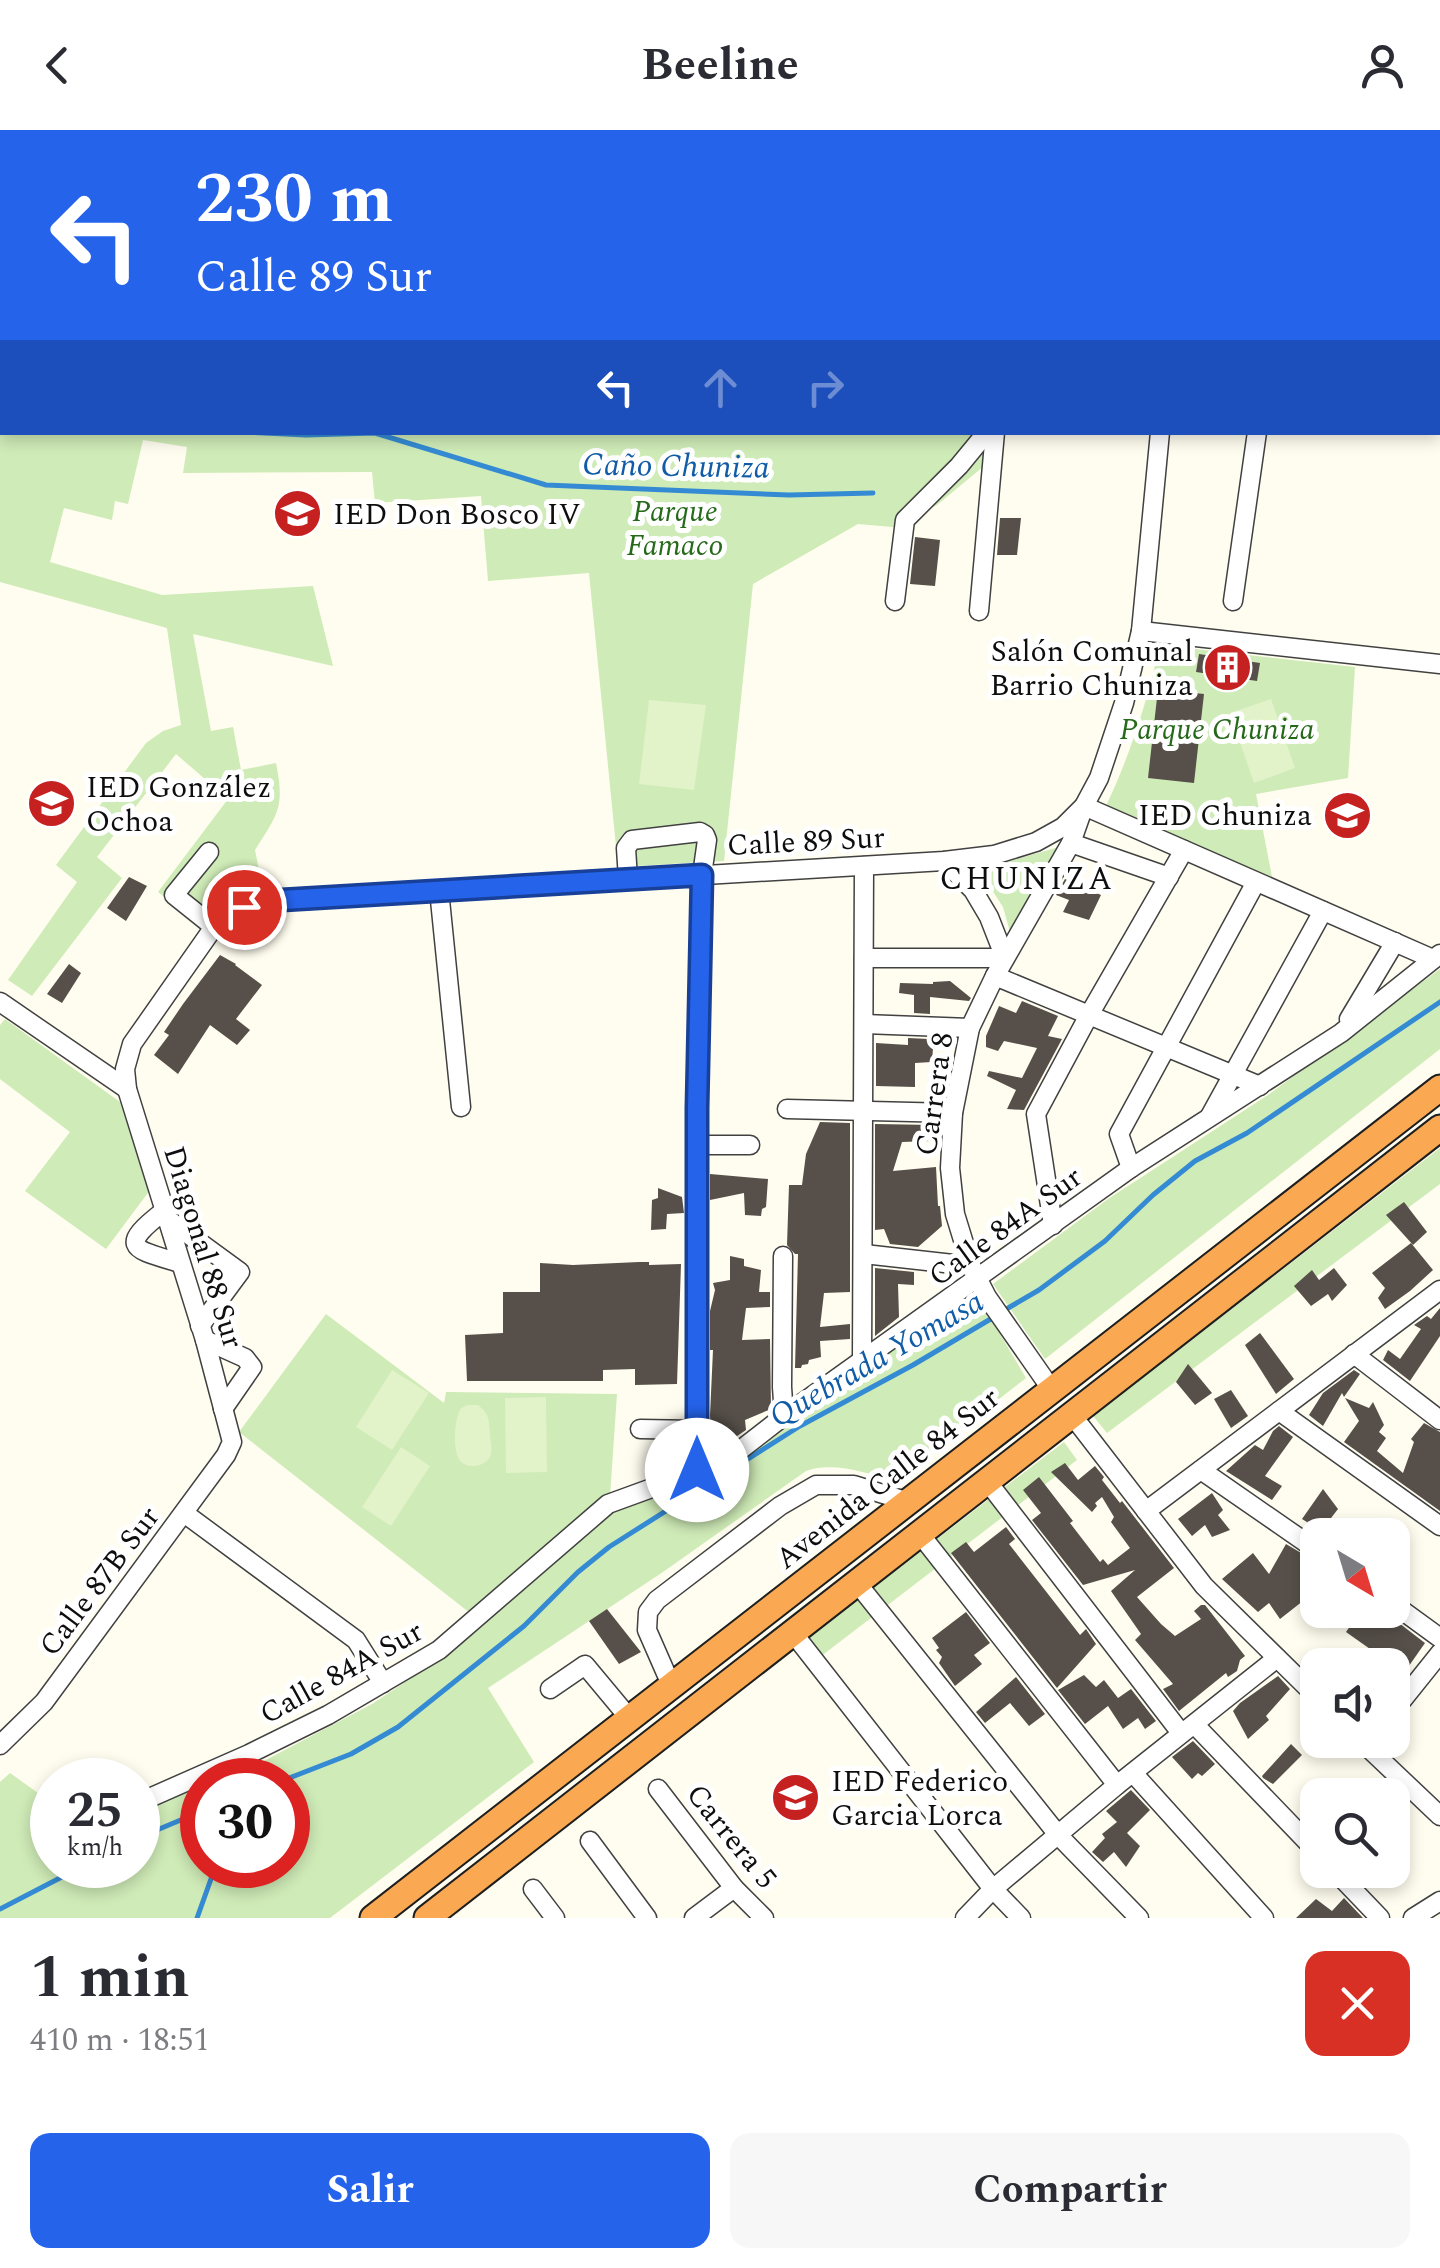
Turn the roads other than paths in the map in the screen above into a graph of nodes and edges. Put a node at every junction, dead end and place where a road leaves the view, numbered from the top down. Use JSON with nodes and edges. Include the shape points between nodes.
{"nodes":[{"id":1,"x":985,"y":435,"type":"edge"},
{"id":2,"x":995,"y":435,"type":"edge"},
{"id":3,"x":1160,"y":435,"type":"edge"},
{"id":4,"x":1257,"y":435,"type":"edge"},
{"id":5,"x":895,"y":601,"type":"dead end"},
{"id":6,"x":1233,"y":601,"type":"dead end"},
{"id":7,"x":979,"y":611,"type":"dead end"},
{"id":8,"x":1141,"y":631,"type":"junction"},
{"id":9,"x":1440,"y":664,"type":"edge"},
{"id":10,"x":1084,"y":806,"type":"junction"},
{"id":11,"x":1071,"y":843,"type":"junction"},
{"id":12,"x":1184,"y":850,"type":"junction"},
{"id":13,"x":209,"y":852,"type":"dead end"},
{"id":14,"x":944,"y":862,"type":"junction"},
{"id":15,"x":864,"y":866,"type":"junction"},
{"id":16,"x":702,"y":875,"type":"junction"},
{"id":17,"x":1169,"y":877,"type":"junction"},
{"id":18,"x":628,"y":879,"type":"junction"},
{"id":19,"x":1256,"y":882,"type":"junction"},
{"id":20,"x":439,"y":890,"type":"junction"},
{"id":21,"x":1323,"y":911,"type":"junction"},
{"id":22,"x":214,"y":928,"type":"junction"},
{"id":23,"x":1395,"y":942,"type":"junction"},
{"id":24,"x":1436,"y":956,"type":"edge"},
{"id":25,"x":864,"y":958,"type":"junction"},
{"id":26,"x":1005,"y":958,"type":"junction"},
{"id":27,"x":995,"y":976,"type":"junction"},
{"id":28,"x":0,"y":1002,"type":"edge"},
{"id":29,"x":1090,"y":1015,"type":"junction"},
{"id":30,"x":864,"y":1024,"type":"junction"},
{"id":31,"x":970,"y":1028,"type":"junction"},
{"id":32,"x":1341,"y":1033,"type":"junction"},
{"id":33,"x":1166,"y":1047,"type":"junction"},
{"id":34,"x":125,"y":1069,"type":"joint"},
{"id":35,"x":1233,"y":1075,"type":"junction"},
{"id":36,"x":1260,"y":1086,"type":"junction"},
{"id":37,"x":1440,"y":1088,"type":"edge"},
{"id":38,"x":127,"y":1089,"type":"junction"},
{"id":39,"x":461,"y":1107,"type":"dead end"},
{"id":40,"x":787,"y":1108,"type":"dead end"},
{"id":41,"x":863,"y":1111,"type":"junction"},
{"id":42,"x":953,"y":1114,"type":"junction"},
{"id":43,"x":1210,"y":1117,"type":"junction"},
{"id":44,"x":1440,"y":1128,"type":"edge"},
{"id":45,"x":697,"y":1145,"type":"junction"},
{"id":46,"x":750,"y":1145,"type":"dead end"},
{"id":47,"x":1131,"y":1168,"type":"junction"},
{"id":48,"x":165,"y":1215,"type":"junction"},
{"id":49,"x":1054,"y":1225,"type":"junction"},
{"id":50,"x":864,"y":1254,"type":"junction"},
{"id":51,"x":783,"y":1256,"type":"dead end"},
{"id":52,"x":180,"y":1263,"type":"junction"},
{"id":53,"x":974,"y":1273,"type":"junction"},
{"id":54,"x":1436,"y":1298,"type":"edge"},
{"id":55,"x":202,"y":1333,"type":"junction"},
{"id":56,"x":1354,"y":1354,"type":"junction"},
{"id":57,"x":862,"y":1362,"type":"junction"},
{"id":58,"x":1052,"y":1390,"type":"junction"},
{"id":59,"x":223,"y":1409,"type":"junction"},
{"id":60,"x":1279,"y":1412,"type":"junction"},
{"id":61,"x":784,"y":1416,"type":"junction"},
{"id":62,"x":1072,"y":1416,"type":"junction"},
{"id":63,"x":1440,"y":1420,"type":"edge"},
{"id":64,"x":640,"y":1428,"type":"dead end"},
{"id":65,"x":697,"y":1430,"type":"junction"},
{"id":66,"x":232,"y":1442,"type":"joint"},
{"id":67,"x":697,"y":1470,"type":"junction"},
{"id":68,"x":1201,"y":1470,"type":"junction"},
{"id":69,"x":988,"y":1481,"type":"junction"},
{"id":70,"x":909,"y":1502,"type":"junction"},
{"id":71,"x":1146,"y":1510,"type":"junction"},
{"id":72,"x":184,"y":1513,"type":"junction"},
{"id":73,"x":1440,"y":1526,"type":"edge"},
{"id":74,"x":920,"y":1534,"type":"junction"},
{"id":75,"x":1300,"y":1539,"type":"edge"},
{"id":76,"x":857,"y":1583,"type":"junction"},
{"id":77,"x":1410,"y":1617,"type":"edge"},
{"id":78,"x":794,"y":1633,"type":"junction"},
{"id":79,"x":1440,"y":1638,"type":"edge"},
{"id":80,"x":1277,"y":1658,"type":"junction"},
{"id":81,"x":1436,"y":1666,"type":"edge"},
{"id":82,"x":1300,"y":1680,"type":"edge"},
{"id":83,"x":383,"y":1683,"type":"junction"},
{"id":84,"x":672,"y":1687,"type":"junction"},
{"id":85,"x":550,"y":1688,"type":"dead end"},
{"id":86,"x":1410,"y":1694,"type":"edge"},
{"id":87,"x":630,"y":1719,"type":"junction"},
{"id":88,"x":1188,"y":1729,"type":"junction"},
{"id":89,"x":0,"y":1745,"type":"edge"},
{"id":90,"x":1382,"y":1758,"type":"edge"},
{"id":91,"x":1133,"y":1773,"type":"junction"},
{"id":92,"x":1117,"y":1785,"type":"junction"},
{"id":93,"x":658,"y":1789,"type":"dead end"},
{"id":94,"x":160,"y":1794,"type":"edge"},
{"id":95,"x":1440,"y":1816,"type":"edge"},
{"id":96,"x":1059,"y":1836,"type":"junction"},
{"id":97,"x":1300,"y":1836,"type":"edge"},
{"id":98,"x":590,"y":1840,"type":"dead end"},
{"id":99,"x":734,"y":1888,"type":"junction"},
{"id":100,"x":1351,"y":1888,"type":"edge"},
{"id":101,"x":532,"y":1889,"type":"dead end"},
{"id":102,"x":993,"y":1889,"type":"junction"},
{"id":103,"x":1440,"y":1902,"type":"edge"},
{"id":104,"x":440,"y":1914,"type":"edge"},
{"id":105,"x":373,"y":1918,"type":"edge"},
{"id":106,"x":554,"y":1918,"type":"edge"},
{"id":107,"x":647,"y":1918,"type":"edge"},
{"id":108,"x":694,"y":1918,"type":"edge"},
{"id":109,"x":764,"y":1918,"type":"edge"},
{"id":110,"x":965,"y":1918,"type":"edge"},
{"id":111,"x":1021,"y":1918,"type":"edge"},
{"id":112,"x":1139,"y":1918,"type":"edge"},
{"id":113,"x":1264,"y":1918,"type":"edge"},
{"id":114,"x":1380,"y":1918,"type":"edge"},
{"id":115,"x":1414,"y":1918,"type":"edge"}],
"edges":[{"from":1,"to":5,"type":"street","via":[[905,520]]},
{"from":2,"to":7,"type":"street"},
{"from":3,"to":8,"type":"street"},
{"from":4,"to":6,"type":"street"},
{"from":8,"to":9,"type":"street"},
{"from":8,"to":10,"type":"street","name":"Calle 89 Sur","via":[[1124,702]]},
{"from":10,"to":11,"type":"street","name":"Carrera 8"},
{"from":10,"to":12,"type":"street"},
{"from":10,"to":14,"type":"street","name":"Calle 89 Sur","via":[[1062,827],[1016,850]]},
{"from":11,"to":17,"type":"street"},
{"from":11,"to":26,"type":"street","name":"Carrera 8"},
{"from":12,"to":17,"type":"street"},
{"from":12,"to":19,"type":"street"},
{"from":13,"to":22,"type":"street","via":[[174,895]]},
{"from":14,"to":15,"type":"street","name":"Calle 89 Sur"},
{"from":14,"to":26,"type":"street","via":[[973,890]]},
{"from":15,"to":16,"type":"street","name":"Calle 89 Sur"},
{"from":15,"to":25,"type":"street"},
{"from":16,"to":18,"type":"street","name":"Calle 89 Sur"},
{"from":16,"to":18,"type":"street","via":[[707,840],[700,832],[632,840],[626,848]]},
{"from":16,"to":45,"type":"street"},
{"from":17,"to":29,"type":"street"},
{"from":18,"to":20,"type":"street","name":"Calle 89 Sur"},
{"from":19,"to":21,"type":"street"},
{"from":19,"to":33,"type":"street"},
{"from":20,"to":22,"type":"street","name":"Calle 89 Sur","via":[[265,901]]},
{"from":20,"to":39,"type":"street"},
{"from":21,"to":23,"type":"street"},
{"from":21,"to":35,"type":"street"},
{"from":22,"to":34,"type":"street","name":"Calle 89 Sur","via":[[132,1044]]},
{"from":23,"to":24,"type":"street"},
{"from":23,"to":32,"type":"street"},
{"from":24,"to":32,"type":"street","name":"Calle 84A Sur"},
{"from":25,"to":26,"type":"street"},
{"from":25,"to":30,"type":"street"},
{"from":26,"to":27,"type":"street","name":"Carrera 8"},
{"from":27,"to":29,"type":"street"},
{"from":27,"to":31,"type":"street","name":"Carrera 8"},
{"from":28,"to":38,"type":"street"},
{"from":29,"to":33,"type":"street"},
{"from":29,"to":49,"type":"street","via":[[1036,1114]]},
{"from":30,"to":31,"type":"street"},
{"from":30,"to":41,"type":"street"},
{"from":31,"to":42,"type":"street","name":"Carrera 8"},
{"from":32,"to":36,"type":"street","name":"Calle 84A Sur"},
{"from":33,"to":35,"type":"street"},
{"from":33,"to":47,"type":"street","via":[[1118,1134]]},
{"from":34,"to":38,"type":"street","name":"Diagonal 88 Sur"},
{"from":35,"to":36,"type":"street"},
{"from":35,"to":43,"type":"street"},
{"from":36,"to":43,"type":"street","name":"Calle 84A Sur"},
{"from":37,"to":58,"type":"highway","name":"Avenida Calle 84 Sur"},
{"from":38,"to":48,"type":"street","name":"Diagonal 88 Sur"},
{"from":40,"to":41,"type":"street"},
{"from":41,"to":42,"type":"street"},
{"from":41,"to":50,"type":"street"},
{"from":42,"to":53,"type":"street","name":"Carrera 8","via":[[955,1214]]},
{"from":43,"to":47,"type":"street","name":"Calle 84A Sur"},
{"from":44,"to":62,"type":"highway"},
{"from":45,"to":46,"type":"street"},
{"from":45,"to":65,"type":"street"},
{"from":47,"to":49,"type":"street","name":"Calle 84A Sur"},
{"from":48,"to":52,"type":"street","name":"Diagonal 88 Sur"},
{"from":48,"to":52,"type":"street","via":[[139,1230],[136,1244]]},
{"from":48,"to":55,"type":"street","via":[[240,1272]]},
{"from":49,"to":53,"type":"street","name":"Calle 84A Sur"},
{"from":50,"to":53,"type":"street"},
{"from":50,"to":57,"type":"street"},
{"from":51,"to":61,"type":"street"},
{"from":52,"to":55,"type":"street","name":"Diagonal 88 Sur"},
{"from":53,"to":57,"type":"street","name":"Calle 84A Sur"},
{"from":53,"to":58,"type":"street","name":"Carrera 8"},
{"from":54,"to":56,"type":"street"},
{"from":55,"to":59,"type":"street","name":"Diagonal 88 Sur"},
{"from":55,"to":59,"type":"street","via":[[252,1367]]},
{"from":56,"to":60,"type":"street"},
{"from":56,"to":63,"type":"street"},
{"from":57,"to":61,"type":"street","name":"Calle 84A Sur"},
{"from":58,"to":70,"type":"highway","name":"Avenida Calle 84 Sur"},
{"from":59,"to":66,"type":"street","name":"Diagonal 88 Sur"},
{"from":60,"to":68,"type":"street"},
{"from":60,"to":73,"type":"street"},
{"from":61,"to":67,"type":"street","name":"Calle 84A Sur","via":[[726,1462]]},
{"from":62,"to":69,"type":"highway"},
{"from":62,"to":71,"type":"street"},
{"from":64,"to":65,"type":"street"},
{"from":65,"to":67,"type":"street"},
{"from":66,"to":72,"type":"street","name":"Calle 87B Sur"},
{"from":67,"to":83,"type":"street","name":"Calle 84A Sur","via":[[608,1504],[439,1650]]},
{"from":68,"to":71,"type":"street"},
{"from":68,"to":75,"type":"street"},
{"from":69,"to":74,"type":"highway"},
{"from":69,"to":88,"type":"street"},
{"from":70,"to":84,"type":"highway","name":"Avenida Calle 84 Sur"},
{"from":70,"to":84,"type":"street","via":[[854,1485],[816,1485],[657,1600],[647,1630]]},
{"from":71,"to":80,"type":"street","via":[[1204,1586]]},
{"from":72,"to":83,"type":"street","via":[[356,1640]]},
{"from":72,"to":89,"type":"street","name":"Calle 87B Sur","via":[[44,1702]]},
{"from":74,"to":76,"type":"highway"},
{"from":74,"to":92,"type":"street"},
{"from":76,"to":78,"type":"highway"},
{"from":76,"to":96,"type":"street"},
{"from":77,"to":79,"type":"street"},
{"from":78,"to":102,"type":"street"},
{"from":78,"to":104,"type":"highway"},
{"from":80,"to":82,"type":"street"},
{"from":80,"to":88,"type":"street"},
{"from":81,"to":86,"type":"street"},
{"from":83,"to":94,"type":"street","name":"Calle 84A Sur"},
{"from":84,"to":87,"type":"highway","name":"Avenida Calle 84 Sur"},
{"from":85,"to":87,"type":"street","via":[[585,1665]]},
{"from":87,"to":105,"type":"highway","name":"Avenida Calle 84 Sur"},
{"from":88,"to":91,"type":"street"},
{"from":88,"to":97,"type":"street"},
{"from":90,"to":95,"type":"street"},
{"from":91,"to":92,"type":"street"},
{"from":91,"to":113,"type":"street"},
{"from":92,"to":96,"type":"street"},
{"from":93,"to":99,"type":"street","name":"Carrera 5"},
{"from":96,"to":102,"type":"street"},
{"from":96,"to":112,"type":"street"},
{"from":98,"to":107,"type":"street"},
{"from":99,"to":108,"type":"street"},
{"from":99,"to":109,"type":"street","name":"Carrera 5"},
{"from":100,"to":114,"type":"street"},
{"from":101,"to":106,"type":"street"},
{"from":102,"to":110,"type":"street"},
{"from":102,"to":111,"type":"street"},
{"from":103,"to":115,"type":"street"}]}
